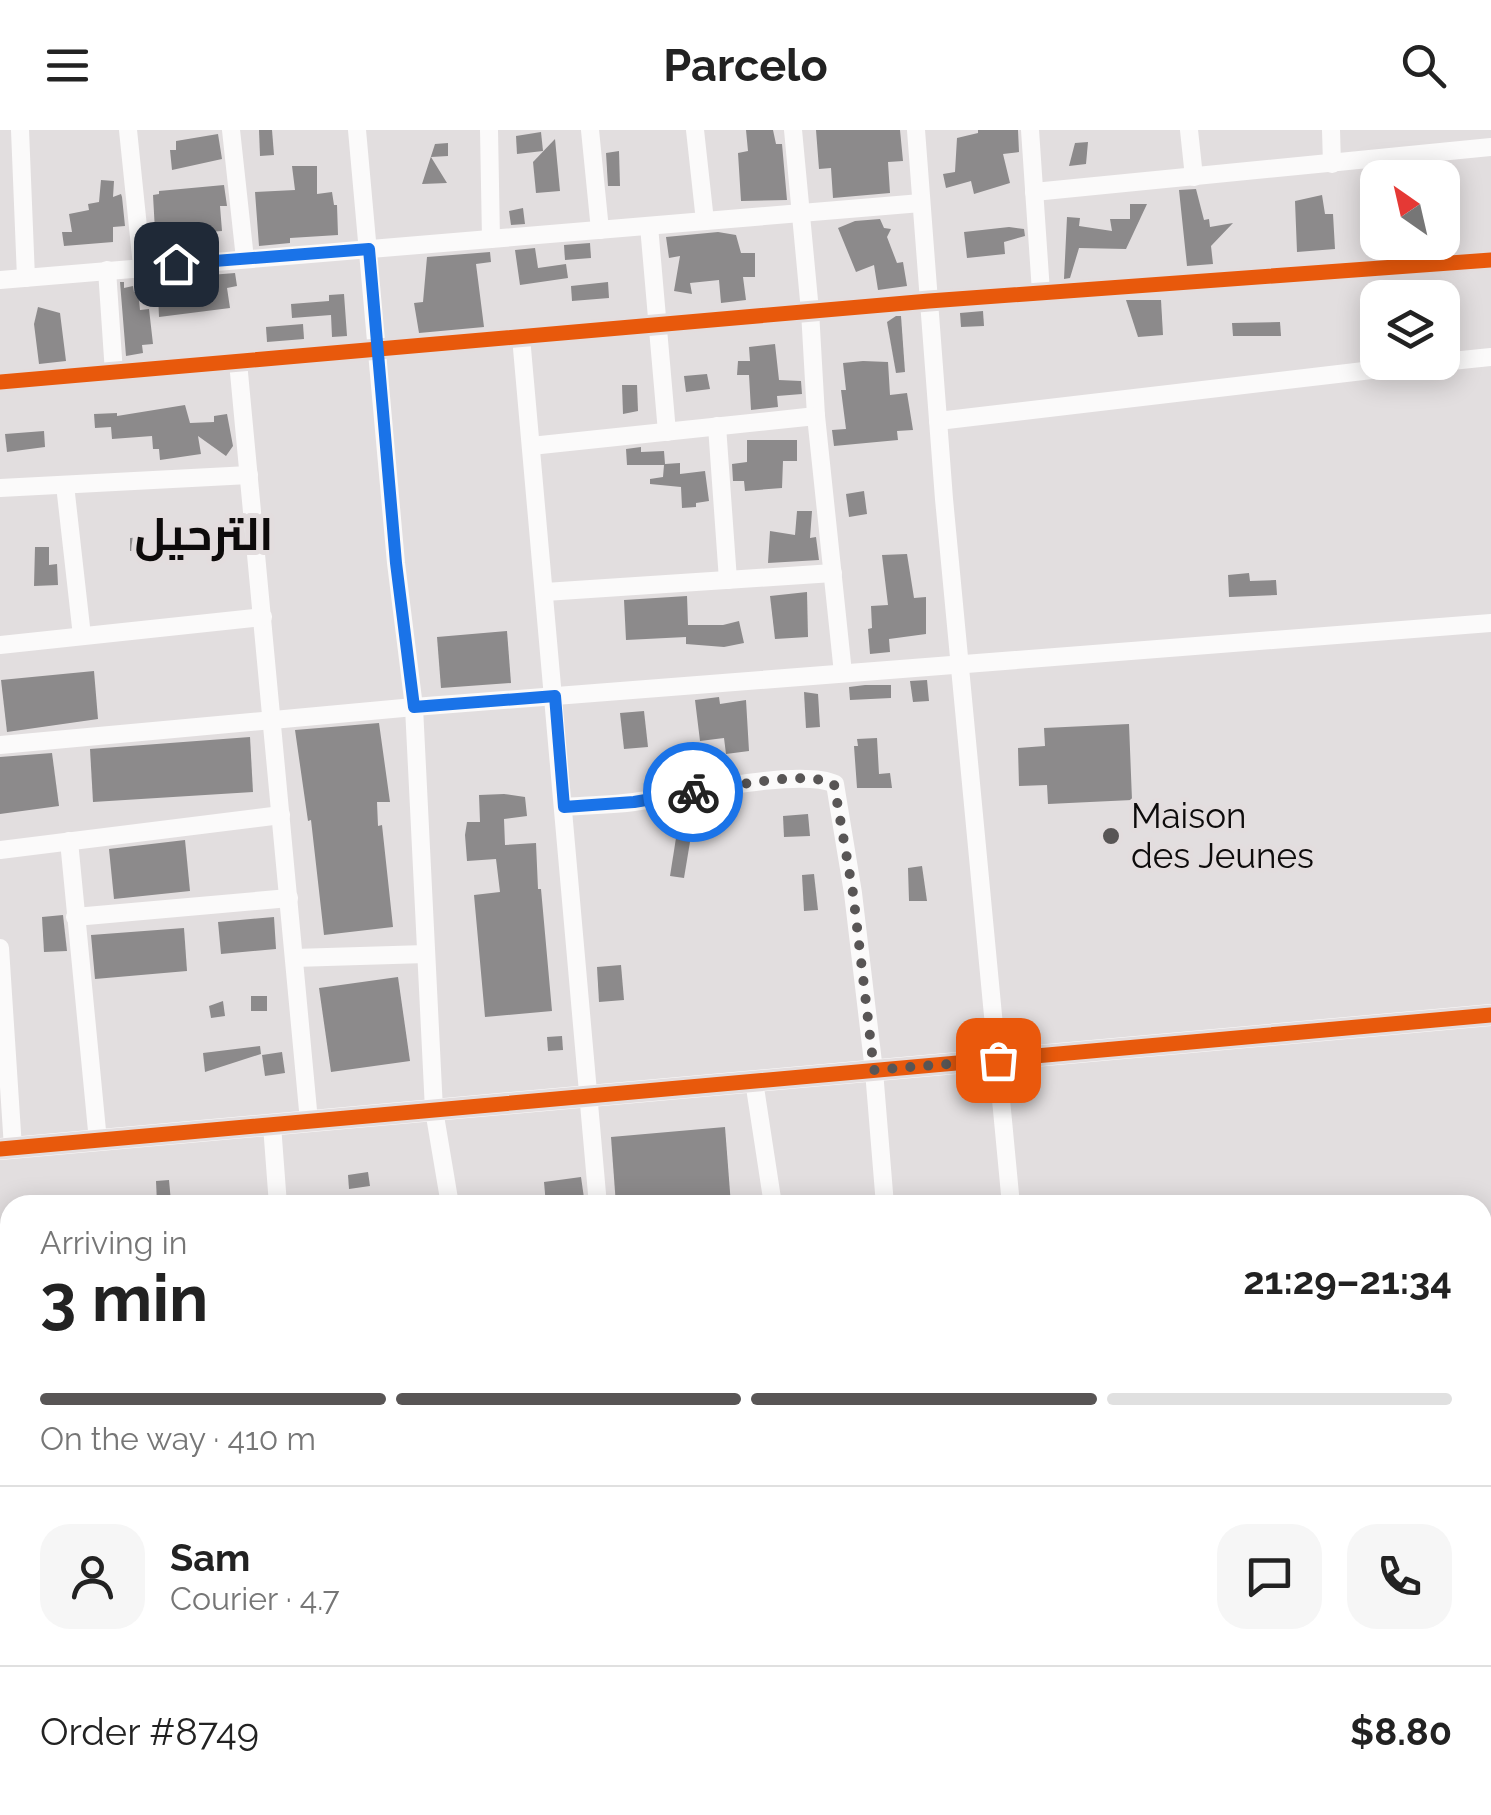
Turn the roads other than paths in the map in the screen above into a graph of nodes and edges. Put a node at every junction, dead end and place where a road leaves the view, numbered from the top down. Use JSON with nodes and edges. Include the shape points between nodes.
{"nodes":[{"id":1,"x":20,"y":130,"type":"edge"},
{"id":2,"x":128,"y":130,"type":"edge"},
{"id":3,"x":231,"y":130,"type":"edge"},
{"id":4,"x":357,"y":130,"type":"edge"},
{"id":5,"x":489,"y":130,"type":"edge"},
{"id":6,"x":590,"y":130,"type":"edge"},
{"id":7,"x":695,"y":130,"type":"edge"},
{"id":8,"x":793,"y":130,"type":"edge"},
{"id":9,"x":916,"y":130,"type":"edge"},
{"id":10,"x":1030,"y":130,"type":"edge"},
{"id":11,"x":1188,"y":130,"type":"edge"},
{"id":12,"x":1331,"y":130,"type":"edge"},
{"id":13,"x":1491,"y":146,"type":"edge"},
{"id":14,"x":1332,"y":164,"type":"junction"},
{"id":15,"x":1194,"y":177,"type":"junction"},
{"id":16,"x":1034,"y":192,"type":"junction"},
{"id":17,"x":921,"y":203,"type":"junction"},
{"id":18,"x":802,"y":213,"type":"junction"},
{"id":19,"x":706,"y":221,"type":"junction"},
{"id":20,"x":649,"y":226,"type":"junction"},
{"id":21,"x":600,"y":230,"type":"junction"},
{"id":22,"x":491,"y":239,"type":"junction"},
{"id":23,"x":369,"y":249,"type":"junction"},
{"id":24,"x":244,"y":258,"type":"junction"},
{"id":25,"x":1491,"y":260,"type":"edge"},
{"id":26,"x":142,"y":266,"type":"junction"},
{"id":27,"x":107,"y":270,"type":"junction"},
{"id":28,"x":26,"y":278,"type":"junction"},
{"id":29,"x":0,"y":280,"type":"edge"},
{"id":30,"x":1041,"y":292,"type":"junction"},
{"id":31,"x":928,"y":300,"type":"junction"},
{"id":32,"x":810,"y":311,"type":"junction"},
{"id":33,"x":657,"y":324,"type":"junction"},
{"id":34,"x":521,"y":336,"type":"junction"},
{"id":35,"x":377,"y":349,"type":"junction"},
{"id":36,"x":1491,"y":357,"type":"edge"},
{"id":37,"x":1460,"y":360,"type":"edge"},
{"id":38,"x":238,"y":362,"type":"junction"},
{"id":39,"x":1360,"y":372,"type":"edge"},
{"id":40,"x":114,"y":373,"type":"junction"},
{"id":41,"x":0,"y":382,"type":"edge"},
{"id":42,"x":816,"y":416,"type":"junction"},
{"id":43,"x":938,"y":421,"type":"junction"},
{"id":44,"x":717,"y":426,"type":"junction"},
{"id":45,"x":667,"y":432,"type":"junction"},
{"id":46,"x":531,"y":446,"type":"junction"},
{"id":47,"x":249,"y":475,"type":"junction"},
{"id":48,"x":65,"y":485,"type":"junction"},
{"id":49,"x":0,"y":488,"type":"edge"},
{"id":50,"x":832,"y":573,"type":"junction"},
{"id":51,"x":728,"y":580,"type":"junction"},
{"id":52,"x":545,"y":592,"type":"junction"},
{"id":53,"x":262,"y":617,"type":"junction"},
{"id":54,"x":1491,"y":623,"type":"edge"},
{"id":55,"x":82,"y":636,"type":"junction"},
{"id":56,"x":0,"y":645,"type":"edge"},
{"id":57,"x":958,"y":664,"type":"junction"},
{"id":58,"x":843,"y":673,"type":"junction"},
{"id":59,"x":555,"y":696,"type":"junction"},
{"id":60,"x":414,"y":707,"type":"junction"},
{"id":61,"x":272,"y":721,"type":"junction"},
{"id":62,"x":0,"y":745,"type":"edge"},
{"id":63,"x":564,"y":807,"type":"junction"},
{"id":64,"x":281,"y":815,"type":"junction"},
{"id":65,"x":69,"y":841,"type":"junction"},
{"id":66,"x":0,"y":850,"type":"edge"},
{"id":67,"x":288,"y":898,"type":"junction"},
{"id":68,"x":75,"y":917,"type":"junction"},
{"id":69,"x":0,"y":948,"type":"edge"},
{"id":70,"x":426,"y":954,"type":"junction"},
{"id":71,"x":294,"y":958,"type":"junction"},
{"id":72,"x":1491,"y":1015,"type":"edge"},
{"id":73,"x":998,"y":1060,"type":"junction"},
{"id":74,"x":874,"y":1070,"type":"junction"},
{"id":75,"x":754,"y":1082,"type":"junction"},
{"id":76,"x":589,"y":1096,"type":"junction"},
{"id":77,"x":434,"y":1110,"type":"junction"},
{"id":78,"x":309,"y":1122,"type":"junction"},
{"id":79,"x":272,"y":1125,"type":"junction"},
{"id":80,"x":98,"y":1140,"type":"junction"},
{"id":81,"x":7,"y":1149,"type":"edge"},
{"id":82,"x":277,"y":1195,"type":"edge"},
{"id":83,"x":448,"y":1195,"type":"edge"},
{"id":84,"x":597,"y":1195,"type":"edge"},
{"id":85,"x":771,"y":1195,"type":"edge"},
{"id":86,"x":884,"y":1195,"type":"edge"},
{"id":87,"x":1010,"y":1195,"type":"edge"}],
"edges":[{"from":1,"to":28,"type":"street"},
{"from":2,"to":26,"type":"street"},
{"from":3,"to":24,"type":"street"},
{"from":4,"to":23,"type":"street"},
{"from":5,"to":22,"type":"street"},
{"from":6,"to":21,"type":"street"},
{"from":7,"to":19,"type":"street"},
{"from":8,"to":18,"type":"street"},
{"from":9,"to":17,"type":"street"},
{"from":10,"to":16,"type":"street"},
{"from":11,"to":15,"type":"street"},
{"from":12,"to":14,"type":"street"},
{"from":13,"to":14,"type":"street"},
{"from":14,"to":15,"type":"street"},
{"from":15,"to":16,"type":"street"},
{"from":16,"to":30,"type":"street"},
{"from":17,"to":18,"type":"street"},
{"from":17,"to":31,"type":"street"},
{"from":18,"to":19,"type":"street"},
{"from":18,"to":32,"type":"street"},
{"from":19,"to":20,"type":"street"},
{"from":20,"to":21,"type":"street"},
{"from":20,"to":33,"type":"street"},
{"from":21,"to":22,"type":"street"},
{"from":22,"to":23,"type":"street"},
{"from":23,"to":24,"type":"street"},
{"from":23,"to":35,"type":"street"},
{"from":24,"to":26,"type":"street"},
{"from":25,"to":30,"type":"street"},
{"from":26,"to":27,"type":"street"},
{"from":27,"to":28,"type":"street"},
{"from":27,"to":40,"type":"street"},
{"from":28,"to":29,"type":"street"},
{"from":30,"to":31,"type":"street"},
{"from":31,"to":32,"type":"street"},
{"from":31,"to":43,"type":"street"},
{"from":32,"to":33,"type":"street"},
{"from":32,"to":42,"type":"street"},
{"from":33,"to":34,"type":"street"},
{"from":33,"to":45,"type":"street"},
{"from":34,"to":35,"type":"street"},
{"from":34,"to":46,"type":"street"},
{"from":35,"to":38,"type":"street"},
{"from":35,"to":60,"type":"street"},
{"from":36,"to":37,"type":"street"},
{"from":38,"to":40,"type":"street"},
{"from":38,"to":47,"type":"street"},
{"from":39,"to":43,"type":"street"},
{"from":40,"to":41,"type":"street"},
{"from":42,"to":44,"type":"street"},
{"from":42,"to":50,"type":"street"},
{"from":43,"to":57,"type":"street"},
{"from":44,"to":45,"type":"street"},
{"from":44,"to":51,"type":"street"},
{"from":45,"to":46,"type":"street"},
{"from":46,"to":52,"type":"street"},
{"from":47,"to":48,"type":"street"},
{"from":47,"to":53,"type":"street"},
{"from":48,"to":49,"type":"street"},
{"from":48,"to":55,"type":"street"},
{"from":50,"to":51,"type":"street"},
{"from":50,"to":58,"type":"street"},
{"from":51,"to":52,"type":"street"},
{"from":52,"to":59,"type":"street"},
{"from":53,"to":55,"type":"street"},
{"from":53,"to":61,"type":"street"},
{"from":54,"to":57,"type":"street"},
{"from":55,"to":56,"type":"street"},
{"from":57,"to":58,"type":"street"},
{"from":57,"to":73,"type":"street"},
{"from":58,"to":59,"type":"street"},
{"from":59,"to":60,"type":"street"},
{"from":59,"to":63,"type":"street"},
{"from":60,"to":61,"type":"street"},
{"from":60,"to":70,"type":"street"},
{"from":61,"to":62,"type":"street"},
{"from":61,"to":64,"type":"street"},
{"from":63,"to":74,"type":"street","via":[[798,780],[834,784]]},
{"from":63,"to":76,"type":"street"},
{"from":64,"to":65,"type":"street"},
{"from":64,"to":67,"type":"street"},
{"from":65,"to":66,"type":"street"},
{"from":65,"to":68,"type":"street"},
{"from":67,"to":68,"type":"street"},
{"from":67,"to":71,"type":"street"},
{"from":68,"to":80,"type":"street"},
{"from":69,"to":81,"type":"street"},
{"from":70,"to":71,"type":"street"},
{"from":70,"to":77,"type":"street"},
{"from":71,"to":78,"type":"street"},
{"from":72,"to":73,"type":"street"},
{"from":73,"to":74,"type":"street"},
{"from":73,"to":87,"type":"street"},
{"from":74,"to":75,"type":"street"},
{"from":74,"to":86,"type":"street"},
{"from":75,"to":76,"type":"street"},
{"from":75,"to":85,"type":"street"},
{"from":76,"to":77,"type":"street"},
{"from":76,"to":84,"type":"street"},
{"from":77,"to":78,"type":"street"},
{"from":77,"to":83,"type":"street"},
{"from":78,"to":79,"type":"street"},
{"from":79,"to":80,"type":"street"},
{"from":79,"to":82,"type":"street"},
{"from":80,"to":81,"type":"street"}]}
